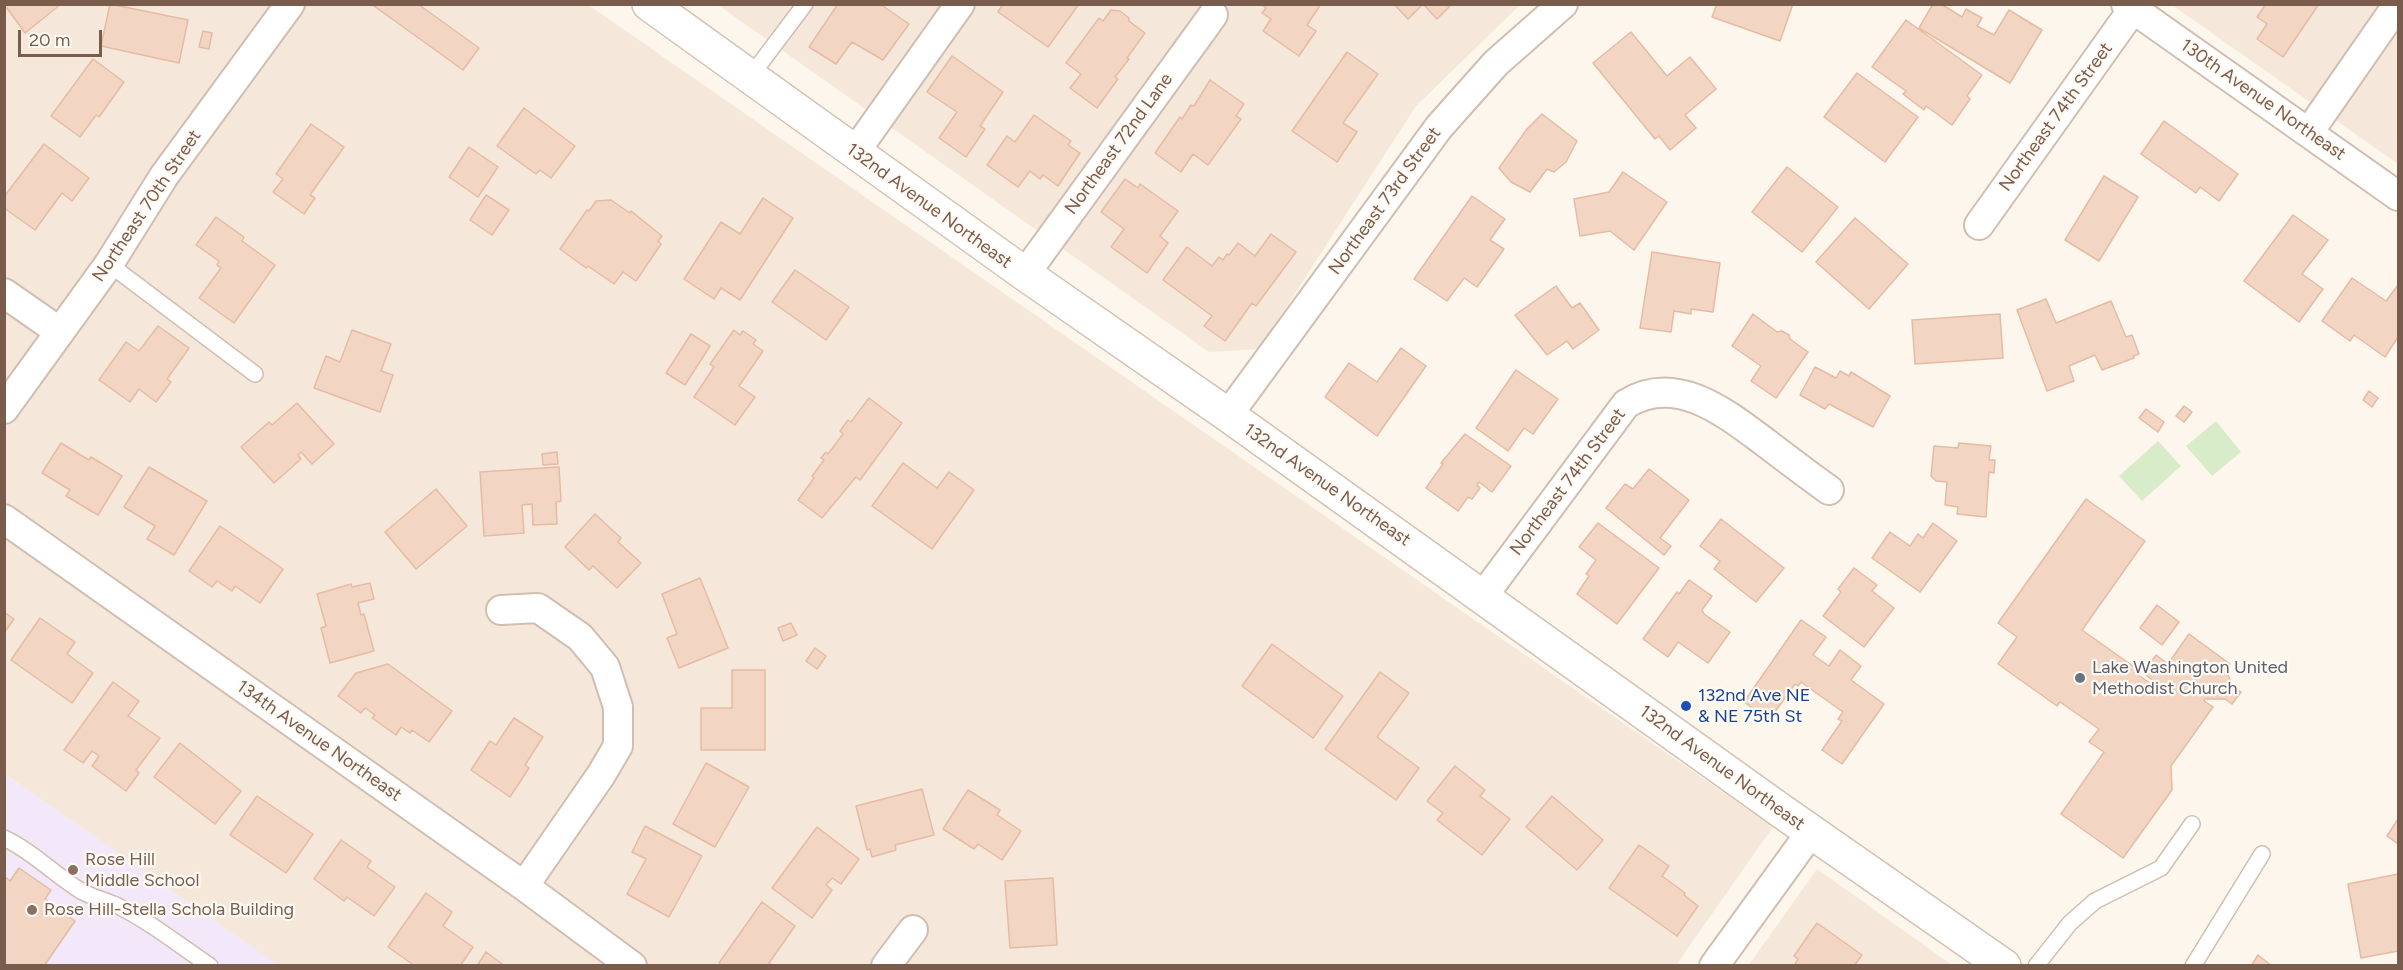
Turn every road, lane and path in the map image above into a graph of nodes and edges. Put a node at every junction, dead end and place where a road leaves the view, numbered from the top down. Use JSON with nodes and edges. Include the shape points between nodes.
{"nodes":[{"id":1,"x":649,"y":4,"type":"edge"},
{"id":2,"x":805,"y":4,"type":"edge"},
{"id":3,"x":960,"y":4,"type":"edge"},
{"id":4,"x":1563,"y":4,"type":"edge"},
{"id":5,"x":2398,"y":4,"type":"edge"},
{"id":6,"x":282,"y":7,"type":"edge"},
{"id":7,"x":2130,"y":7,"type":"edge"},
{"id":8,"x":1213,"y":15,"type":"dead end"},
{"id":9,"x":750,"y":77,"type":"junction"},
{"id":10,"x":2309,"y":132,"type":"junction"},
{"id":11,"x":855,"y":152,"type":"junction"},
{"id":12,"x":2398,"y":196,"type":"edge"},
{"id":13,"x":1979,"y":225,"type":"dead end"},
{"id":14,"x":109,"y":264,"type":"junction"},
{"id":15,"x":1025,"y":274,"type":"junction"},
{"id":16,"x":4,"y":293,"type":"edge"},
{"id":17,"x":60,"y":332,"type":"junction"},
{"id":18,"x":255,"y":374,"type":"dead end"},
{"id":19,"x":4,"y":409,"type":"edge"},
{"id":20,"x":1228,"y":415,"type":"junction"},
{"id":21,"x":1829,"y":490,"type":"dead end"},
{"id":22,"x":4,"y":519,"type":"edge"},
{"id":23,"x":1483,"y":596,"type":"junction"},
{"id":24,"x":501,"y":610,"type":"dead end"},
{"id":25,"x":2192,"y":824,"type":"dead end"},
{"id":26,"x":1811,"y":832,"type":"junction"},
{"id":27,"x":4,"y":838,"type":"edge"},
{"id":28,"x":2262,"y":854,"type":"dead end"},
{"id":29,"x":524,"y":886,"type":"junction"},
{"id":30,"x":913,"y":930,"type":"dead end"},
{"id":31,"x":210,"y":966,"type":"edge"},
{"id":32,"x":632,"y":966,"type":"edge"},
{"id":33,"x":886,"y":966,"type":"edge"},
{"id":34,"x":1714,"y":966,"type":"edge"},
{"id":35,"x":2004,"y":966,"type":"edge"},
{"id":36,"x":2036,"y":966,"type":"edge"},
{"id":37,"x":2193,"y":966,"type":"edge"}],
"edges":[{"from":1,"to":9,"type":"main road","name":"132nd Avenue Northeast"},
{"from":2,"to":9,"type":"lane"},
{"from":3,"to":11,"type":"street"},
{"from":4,"to":20,"type":"street","name":"Northeast 73rd Street","via":[[1496,63],[1439,127]]},
{"from":5,"to":10,"type":"street"},
{"from":6,"to":14,"type":"street","name":"Northeast 70th Street","via":[[164,176]]},
{"from":7,"to":10,"type":"street","name":"130th Avenue Northeast"},
{"from":7,"to":13,"type":"street","name":"Northeast 74th Street"},
{"from":8,"to":15,"type":"street","name":"Northeast 72nd Lane"},
{"from":9,"to":11,"type":"main road","name":"132nd Avenue Northeast"},
{"from":10,"to":12,"type":"street","name":"130th Avenue Northeast"},
{"from":11,"to":15,"type":"main road","name":"132nd Avenue Northeast"},
{"from":14,"to":17,"type":"street","name":"Northeast 70th Street"},
{"from":14,"to":18,"type":"lane"},
{"from":15,"to":20,"type":"main road","name":"132nd Avenue Northeast"},
{"from":16,"to":17,"type":"street"},
{"from":17,"to":19,"type":"street","name":"Northeast 70th Street"},
{"from":20,"to":23,"type":"main road","name":"132nd Avenue Northeast"},
{"from":21,"to":23,"type":"street","name":"Northeast 74th Street","via":[[1720,409],[1691,397],[1668,393],[1641,395],[1626,404]]},
{"from":22,"to":29,"type":"street","name":"134th Avenue Northeast"},
{"from":23,"to":26,"type":"main road","name":"132nd Avenue Northeast"},
{"from":24,"to":29,"type":"street","via":[[538,608],[580,637],[605,666],[618,707],[618,746]]},
{"from":25,"to":36,"type":"lane","via":[[2161,868],[2095,901],[2070,923]]},
{"from":26,"to":34,"type":"street"},
{"from":26,"to":35,"type":"main road","name":"132nd Avenue Northeast"},
{"from":27,"to":31,"type":"lane","via":[[84,892],[165,934]]},
{"from":28,"to":37,"type":"lane"},
{"from":29,"to":32,"type":"street","name":"134th Avenue Northeast"},
{"from":30,"to":33,"type":"street"}]}
